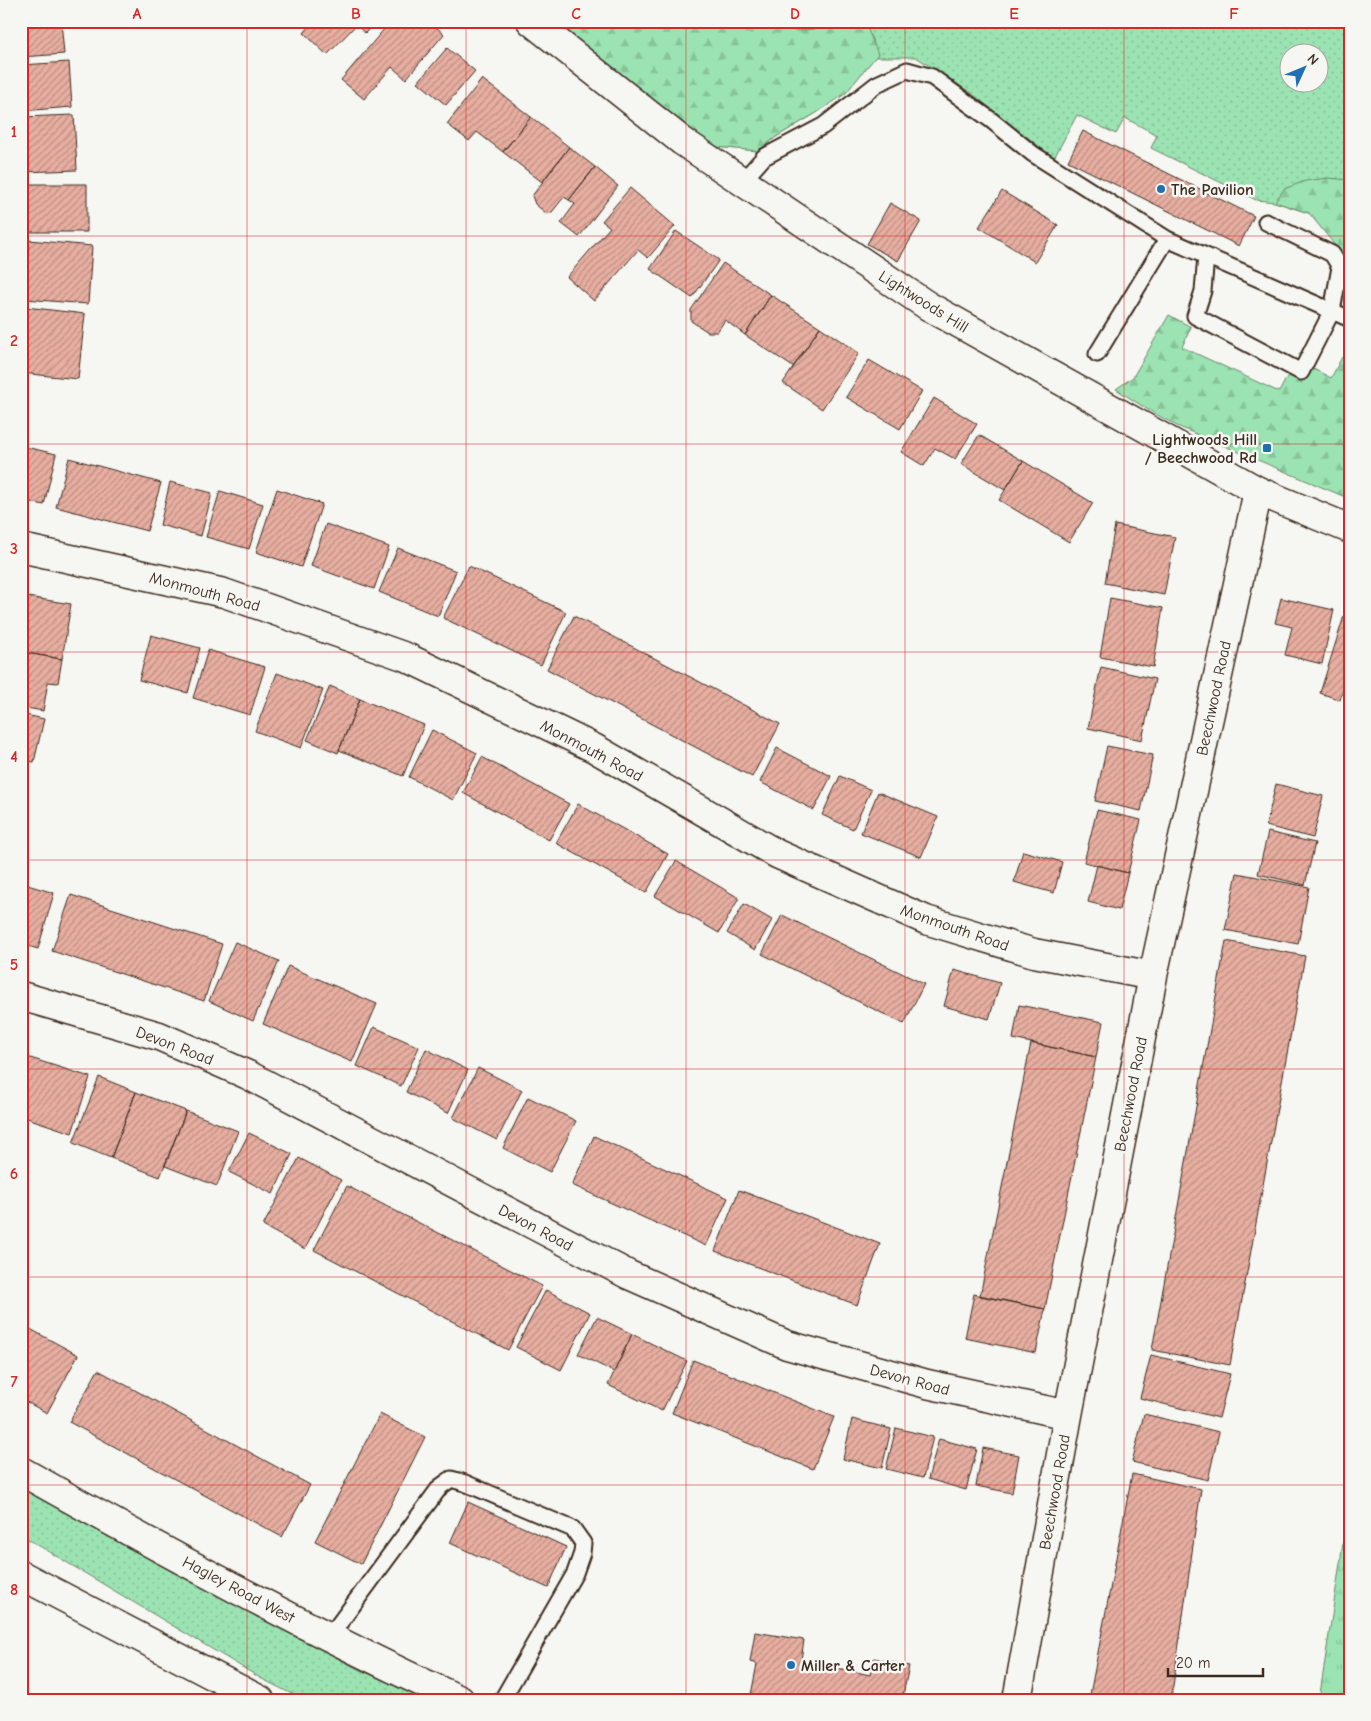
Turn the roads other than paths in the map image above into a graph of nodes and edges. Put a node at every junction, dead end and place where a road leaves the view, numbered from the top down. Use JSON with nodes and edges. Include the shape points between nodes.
{"nodes":[{"id":1,"x":531,"y":21,"type":"edge"},
{"id":2,"x":742,"y":182,"type":"junction"},
{"id":3,"x":1266,"y":222,"type":"dead end"},
{"id":4,"x":1167,"y":239,"type":"junction"},
{"id":5,"x":1206,"y":256,"type":"junction"},
{"id":6,"x":1332,"y":311,"type":"junction"},
{"id":7,"x":1350,"y":319,"type":"edge"},
{"id":8,"x":1097,"y":354,"type":"dead end"},
{"id":9,"x":1258,"y":491,"type":"junction"},
{"id":10,"x":1350,"y":529,"type":"edge"},
{"id":11,"x":21,"y":548,"type":"edge"},
{"id":12,"x":1153,"y":976,"type":"junction"},
{"id":13,"x":21,"y":996,"type":"edge"},
{"id":14,"x":1068,"y":1415,"type":"junction"},
{"id":15,"x":21,"y":1471,"type":"edge"},
{"id":16,"x":21,"y":1575,"type":"edge"},
{"id":17,"x":330,"y":1636,"type":"junction"},
{"id":18,"x":260,"y":1700,"type":"edge"},
{"id":19,"x":460,"y":1700,"type":"edge"},
{"id":20,"x":502,"y":1700,"type":"edge"},
{"id":21,"x":1017,"y":1700,"type":"edge"}],
"edges":[{"from":1,"to":2,"type":"main road","name":"Lightwoods Hill","via":[[682,141]]},
{"from":2,"to":4,"type":"lane","via":[[764,156],[823,126],[878,84],[907,70],[932,77],[1033,154]]},
{"from":2,"to":9,"type":"main road","name":"Lightwoods Hill","via":[[928,306]]},
{"from":3,"to":6,"type":"lane","via":[[1332,254],[1340,267]]},
{"from":4,"to":5,"type":"lane"},
{"from":4,"to":8,"type":"lane"},
{"from":5,"to":6,"type":"lane"},
{"from":5,"to":6,"type":"lane","via":[[1203,291],[1195,316],[1301,372]]},
{"from":6,"to":7,"type":"lane"},
{"from":9,"to":10,"type":"main road","name":"Lightwoods Hill"},
{"from":9,"to":12,"type":"main road","name":"Beechwood Road"},
{"from":11,"to":12,"type":"main road","name":"Monmouth Road","via":[[224,593],[406,657],[594,748],[777,854],[926,920],[1034,953]]},
{"from":12,"to":14,"type":"main road","name":"Beechwood Road"},
{"from":13,"to":14,"type":"main road","name":"Devon Road","via":[[159,1036],[248,1075],[628,1276],[787,1345],[927,1384]]},
{"from":14,"to":21,"type":"main road","name":"Beechwood Road"},
{"from":15,"to":17,"type":"main road","name":"Hagley Road West"},
{"from":16,"to":18,"type":"main road"},
{"from":17,"to":19,"type":"main road","name":"Hagley Road West"},
{"from":17,"to":20,"type":"lane","via":[[440,1487],[451,1479],[465,1483],[573,1530],[583,1543],[574,1572]]}]}
